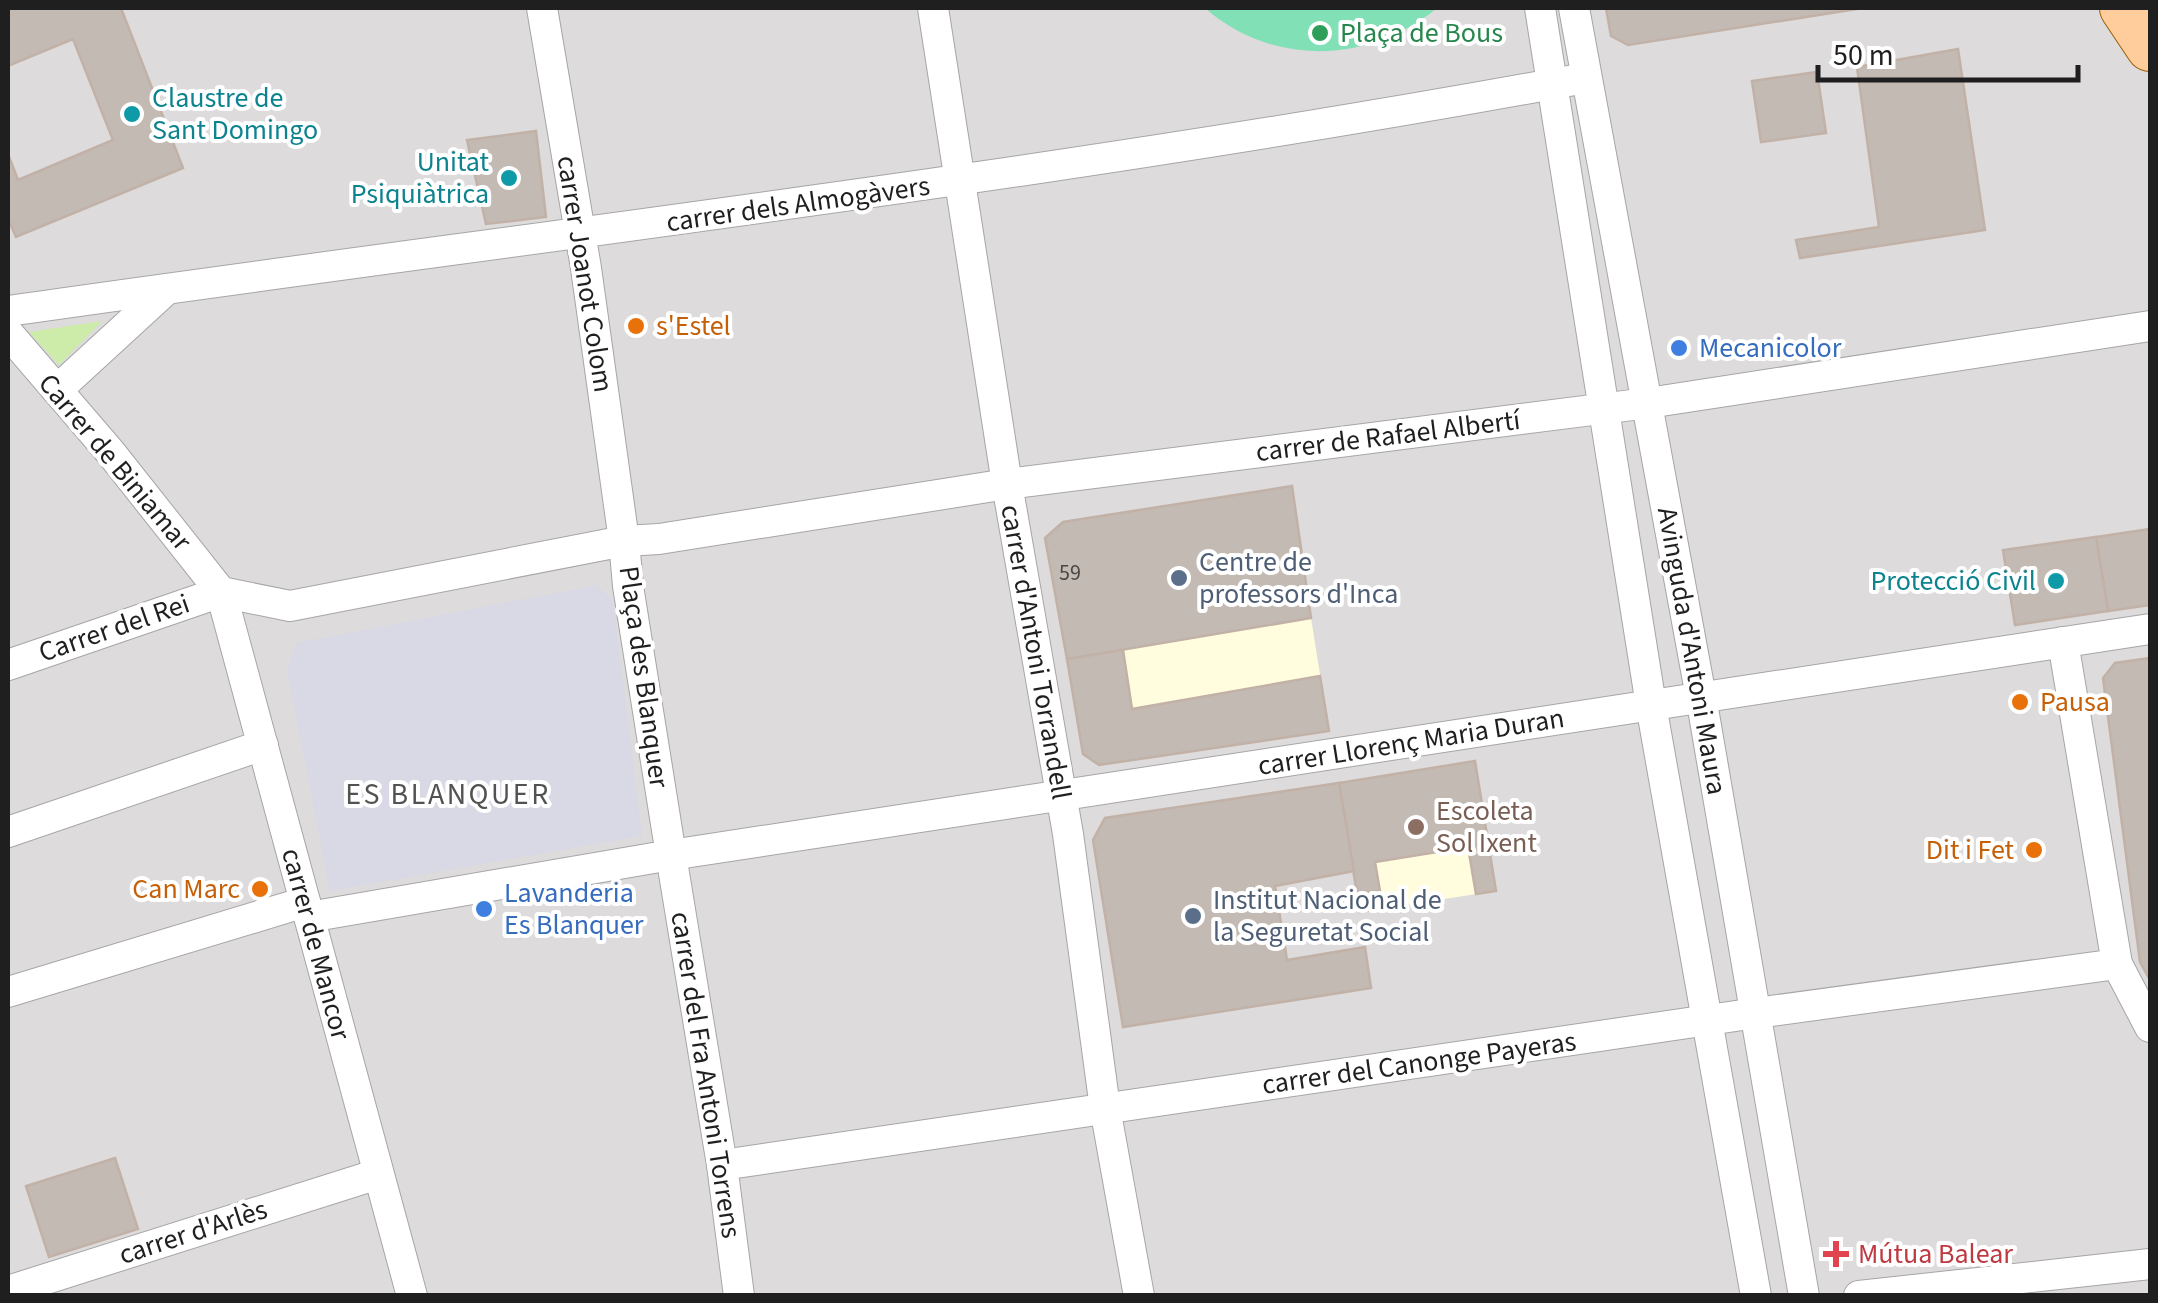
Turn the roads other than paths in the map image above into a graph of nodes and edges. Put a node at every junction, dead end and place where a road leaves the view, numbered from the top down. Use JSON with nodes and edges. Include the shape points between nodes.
{"nodes":[{"id":1,"x":542,"y":8,"type":"edge"},
{"id":2,"x":934,"y":8,"type":"edge"},
{"id":3,"x":1540,"y":8,"type":"edge"},
{"id":4,"x":1574,"y":8,"type":"edge"},
{"id":5,"x":2124,"y":8,"type":"edge"},
{"id":6,"x":2150,"y":47,"type":"edge"},
{"id":7,"x":1586,"y":78,"type":"junction"},
{"id":8,"x":1552,"y":84,"type":"junction"},
{"id":9,"x":960,"y":182,"type":"junction"},
{"id":10,"x":579,"y":234,"type":"junction"},
{"id":11,"x":167,"y":289,"type":"junction"},
{"id":12,"x":8,"y":312,"type":"edge"},
{"id":13,"x":2150,"y":326,"type":"edge"},
{"id":14,"x":8,"y":334,"type":"edge"},
{"id":15,"x":57,"y":390,"type":"junction"},
{"id":16,"x":1648,"y":403,"type":"junction"},
{"id":17,"x":1604,"y":409,"type":"junction"},
{"id":18,"x":1007,"y":484,"type":"junction"},
{"id":19,"x":624,"y":541,"type":"junction"},
{"id":20,"x":221,"y":592,"type":"junction"},
{"id":21,"x":2150,"y":628,"type":"edge"},
{"id":22,"x":2064,"y":642,"type":"junction"},
{"id":23,"x":8,"y":665,"type":"edge"},
{"id":24,"x":1702,"y":697,"type":"junction"},
{"id":25,"x":1651,"y":705,"type":"junction"},
{"id":26,"x":263,"y":745,"type":"junction"},
{"id":27,"x":1061,"y":795,"type":"junction"},
{"id":28,"x":8,"y":832,"type":"edge"},
{"id":29,"x":671,"y":855,"type":"junction"},
{"id":30,"x":307,"y":910,"type":"junction"},
{"id":31,"x":2117,"y":964,"type":"junction"},
{"id":32,"x":8,"y":992,"type":"edge"},
{"id":33,"x":1756,"y":1013,"type":"junction"},
{"id":34,"x":1708,"y":1022,"type":"junction"},
{"id":35,"x":2150,"y":1027,"type":"edge"},
{"id":36,"x":1105,"y":1108,"type":"junction"},
{"id":37,"x":722,"y":1165,"type":"junction"},
{"id":38,"x":378,"y":1174,"type":"junction"},
{"id":39,"x":2150,"y":1264,"type":"edge"},
{"id":40,"x":8,"y":1290,"type":"edge"},
{"id":41,"x":412,"y":1296,"type":"edge"},
{"id":42,"x":739,"y":1296,"type":"edge"},
{"id":43,"x":1139,"y":1296,"type":"edge"},
{"id":44,"x":1756,"y":1296,"type":"edge"},
{"id":45,"x":1804,"y":1296,"type":"edge"},
{"id":46,"x":1859,"y":1296,"type":"edge"}],
"edges":[{"from":1,"to":10,"type":"street","name":"carrer Joanot Colom"},
{"from":2,"to":9,"type":"street","name":"carrer d'Antoni Torrandell"},
{"from":3,"to":8,"type":"street","name":"Avinguda d'Antoni Maura"},
{"from":4,"to":7,"type":"street","name":"Avinguda d'Antoni Maura"},
{"from":5,"to":6,"type":"main road"},
{"from":7,"to":8,"type":"street","name":"carrer dels Almogàvers"},
{"from":7,"to":16,"type":"street","name":"Avinguda d'Antoni Maura"},
{"from":8,"to":9,"type":"street","name":"carrer dels Almogàvers"},
{"from":8,"to":17,"type":"street","name":"Avinguda d'Antoni Maura"},
{"from":9,"to":10,"type":"street","name":"carrer dels Almogàvers"},
{"from":9,"to":18,"type":"street","name":"carrer d'Antoni Torrandell"},
{"from":10,"to":11,"type":"street","name":"carrer dels Almogàvers"},
{"from":10,"to":19,"type":"street","name":"carrer Joanot Colom"},
{"from":11,"to":12,"type":"street","name":"carrer dels Almogàvers"},
{"from":11,"to":15,"type":"street"},
{"from":13,"to":16,"type":"street","name":"carrer de Rafael Albertí"},
{"from":14,"to":15,"type":"street","name":"Carrer de Biniamar"},
{"from":15,"to":20,"type":"street","name":"Carrer de Biniamar"},
{"from":16,"to":17,"type":"street","name":"carrer de Rafael Albertí"},
{"from":16,"to":24,"type":"street","name":"Avinguda d'Antoni Maura"},
{"from":17,"to":18,"type":"street","name":"carrer de Rafael Albertí"},
{"from":17,"to":25,"type":"street","name":"Avinguda d'Antoni Maura"},
{"from":18,"to":19,"type":"street","name":"carrer de Rafael Albertí"},
{"from":18,"to":27,"type":"street","name":"carrer d'Antoni Torrandell"},
{"from":19,"to":20,"type":"street","name":"Plaça des Blanquer","via":[[290,606]]},
{"from":19,"to":29,"type":"street","name":"Plaça des Blanquer"},
{"from":20,"to":23,"type":"street","name":"Carrer del Rei"},
{"from":20,"to":26,"type":"street","name":"carrer de Mancor"},
{"from":21,"to":22,"type":"street","name":"carrer Llorenç Maria Duran"},
{"from":22,"to":24,"type":"street","name":"carrer Llorenç Maria Duran"},
{"from":22,"to":31,"type":"street"},
{"from":24,"to":25,"type":"street","name":"carrer Llorenç Maria Duran"},
{"from":24,"to":33,"type":"street","name":"Avinguda d'Antoni Maura"},
{"from":25,"to":27,"type":"street","name":"carrer Llorenç Maria Duran"},
{"from":25,"to":34,"type":"street","name":"Avinguda d'Antoni Maura"},
{"from":26,"to":28,"type":"street"},
{"from":26,"to":30,"type":"street","name":"carrer de Mancor"},
{"from":27,"to":29,"type":"street","name":"carrer Llorenç Maria Duran"},
{"from":27,"to":36,"type":"street","name":"carrer d'Antoni Torrandell"},
{"from":29,"to":30,"type":"street"},
{"from":29,"to":37,"type":"street","name":"carrer del Fra Antoni Torrens"},
{"from":30,"to":32,"type":"street"},
{"from":30,"to":38,"type":"street","name":"carrer de Mancor"},
{"from":31,"to":33,"type":"street","name":"carrer del Canonge Payeras"},
{"from":31,"to":35,"type":"street"},
{"from":33,"to":34,"type":"street","name":"carrer del Canonge Payeras"},
{"from":33,"to":45,"type":"street","name":"Avinguda d'Antoni Maura"},
{"from":34,"to":36,"type":"street","name":"carrer del Canonge Payeras"},
{"from":34,"to":44,"type":"street","name":"Avinguda d'Antoni Maura"},
{"from":36,"to":37,"type":"street","name":"carrer del Canonge Payeras"},
{"from":36,"to":43,"type":"street","name":"carrer d'Antoni Torrandell"},
{"from":37,"to":42,"type":"street","name":"carrer del Fra Antoni Torrens"},
{"from":38,"to":40,"type":"street","name":"carrer d'Arlès"},
{"from":38,"to":41,"type":"street","name":"carrer de Mancor"},
{"from":39,"to":46,"type":"street"}]}
